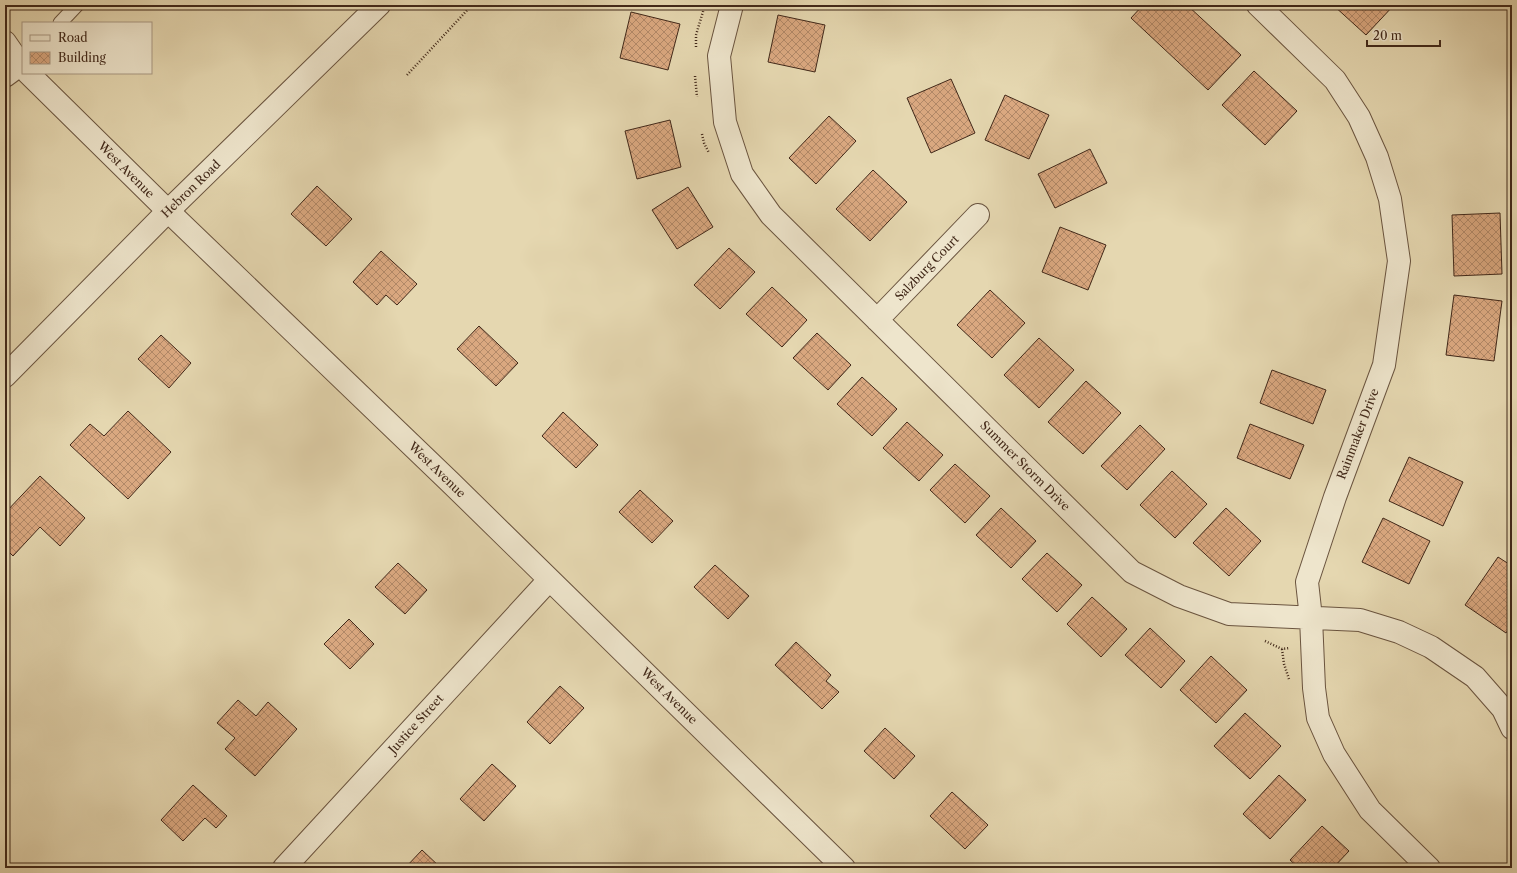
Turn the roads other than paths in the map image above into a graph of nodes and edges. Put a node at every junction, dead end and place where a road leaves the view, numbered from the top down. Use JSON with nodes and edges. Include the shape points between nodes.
{"nodes":[{"id":1,"x":77,"y":5,"type":"edge"},
{"id":2,"x":379,"y":5,"type":"edge"},
{"id":3,"x":732,"y":5,"type":"edge"},
{"id":4,"x":1258,"y":5,"type":"edge"},
{"id":5,"x":61,"y":22,"type":"edge"},
{"id":6,"x":5,"y":42,"type":"edge"},
{"id":7,"x":20,"y":69,"type":"edge"},
{"id":8,"x":25,"y":74,"type":"edge"},
{"id":9,"x":168,"y":211,"type":"junction"},
{"id":10,"x":978,"y":215,"type":"dead end"},
{"id":11,"x":877,"y":320,"type":"junction"},
{"id":12,"x":5,"y":376,"type":"edge"},
{"id":13,"x":549,"y":580,"type":"junction"},
{"id":14,"x":1311,"y":618,"type":"junction"},
{"id":15,"x":1510,"y":737,"type":"edge"},
{"id":16,"x":284,"y":868,"type":"edge"},
{"id":17,"x":844,"y":868,"type":"edge"},
{"id":18,"x":1428,"y":868,"type":"edge"}],
"edges":[{"from":1,"to":5,"type":"lane"},
{"from":2,"to":9,"type":"street","name":"Hebron Road"},
{"from":3,"to":11,"type":"street","name":"Summer Storm Drive","via":[[719,56],[724,122],[742,174],[771,215]]},
{"from":4,"to":14,"type":"street","name":"Rainmaker Drive","via":[[1335,80],[1359,118],[1377,157],[1390,199],[1399,261],[1384,365],[1335,497],[1307,582]]},
{"from":6,"to":7,"type":"street","name":"West Avenue"},
{"from":8,"to":9,"type":"street","name":"West Avenue"},
{"from":9,"to":12,"type":"street","name":"Hebron Road"},
{"from":9,"to":13,"type":"street","name":"West Avenue"},
{"from":10,"to":11,"type":"street","name":"Salzburg Court"},
{"from":11,"to":14,"type":"street","name":"Summer Storm Drive","via":[[1132,572],[1179,596],[1230,614]]},
{"from":13,"to":16,"type":"street","name":"Justice Street"},
{"from":13,"to":17,"type":"street","name":"West Avenue"},
{"from":14,"to":15,"type":"street","name":"Summer Storm Drive","via":[[1360,620],[1399,632],[1430,647],[1475,677],[1503,709]]},
{"from":14,"to":18,"type":"street","name":"Rainmaker Drive","via":[[1318,718],[1334,754],[1370,810]]}]}
